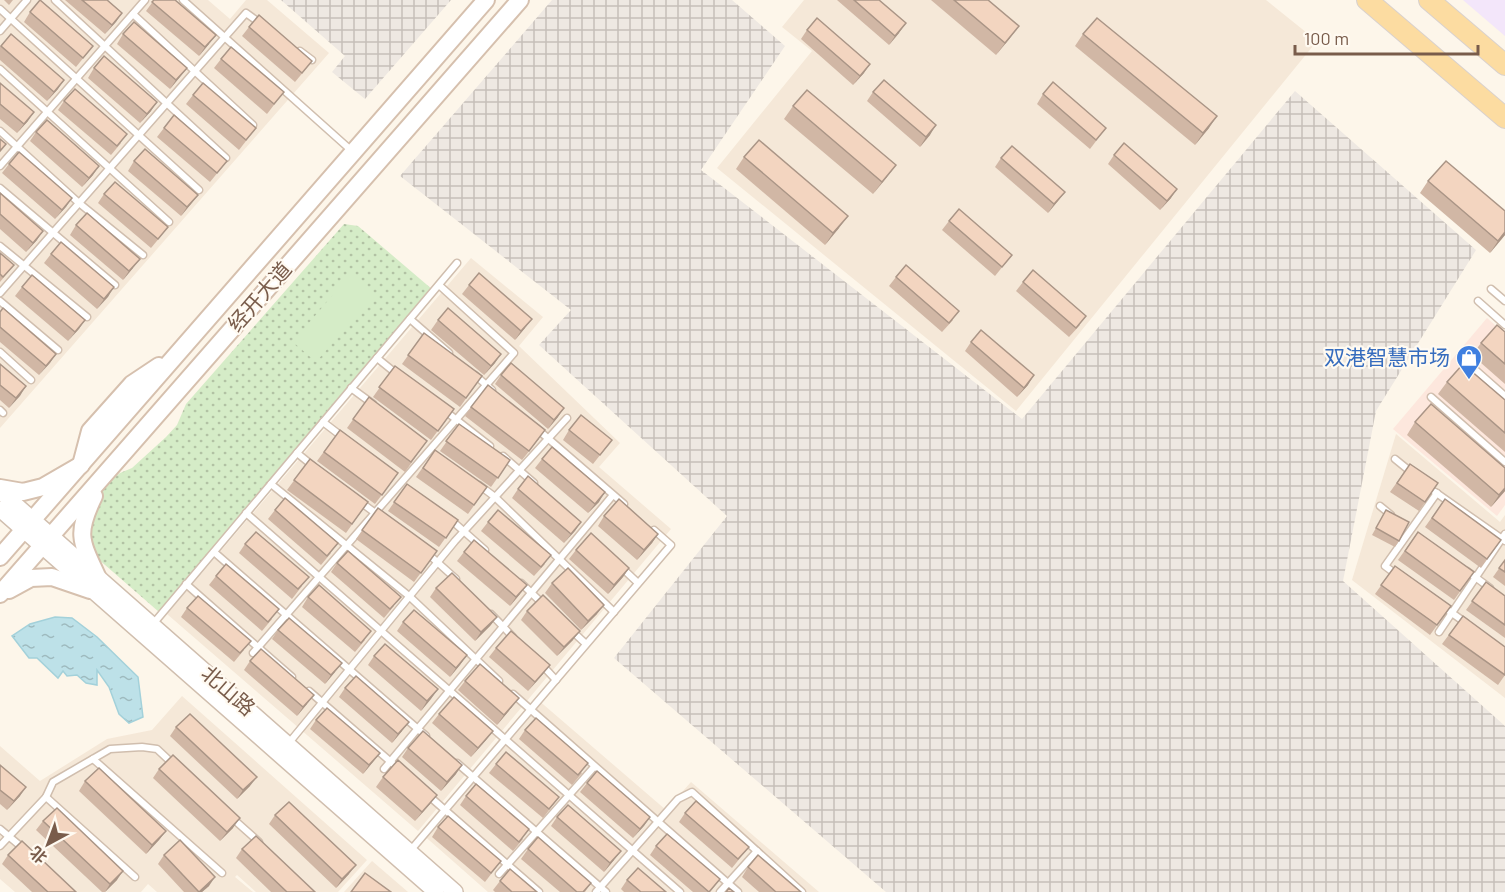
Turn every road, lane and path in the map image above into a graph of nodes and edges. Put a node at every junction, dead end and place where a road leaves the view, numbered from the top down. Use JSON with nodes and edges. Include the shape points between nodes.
{"nodes":[{"id":1,"x":27,"y":0,"type":"edge"},
{"id":2,"x":55,"y":0,"type":"edge"},
{"id":3,"x":145,"y":0,"type":"edge"},
{"id":4,"x":183,"y":0,"type":"edge"},
{"id":5,"x":486,"y":0,"type":"edge"},
{"id":6,"x":520,"y":0,"type":"edge"},
{"id":7,"x":1367,"y":0,"type":"edge"},
{"id":8,"x":1429,"y":0,"type":"edge"},
{"id":9,"x":0,"y":9,"type":"edge"},
{"id":10,"x":133,"y":14,"type":"junction"},
{"id":11,"x":11,"y":18,"type":"junction"},
{"id":12,"x":265,"y":26,"type":"edge"},
{"id":13,"x":0,"y":31,"type":"edge"},
{"id":14,"x":224,"y":38,"type":"junction"},
{"id":15,"x":293,"y":46,"type":"edge"},
{"id":16,"x":104,"y":47,"type":"junction"},
{"id":17,"x":312,"y":60,"type":"edge"},
{"id":18,"x":1503,"y":60,"type":"edge"},
{"id":19,"x":0,"y":69,"type":"edge"},
{"id":20,"x":195,"y":71,"type":"junction"},
{"id":21,"x":77,"y":78,"type":"junction"},
{"id":22,"x":166,"y":104,"type":"junction"},
{"id":23,"x":48,"y":112,"type":"junction"},
{"id":24,"x":1505,"y":118,"type":"edge"},
{"id":25,"x":253,"y":125,"type":"edge"},
{"id":26,"x":0,"y":131,"type":"edge"},
{"id":27,"x":139,"y":134,"type":"junction"},
{"id":28,"x":17,"y":147,"type":"junction"},
{"id":29,"x":353,"y":153,"type":"junction"},
{"id":30,"x":226,"y":158,"type":"edge"},
{"id":31,"x":0,"y":166,"type":"edge"},
{"id":32,"x":110,"y":168,"type":"junction"},
{"id":33,"x":0,"y":188,"type":"edge"},
{"id":34,"x":199,"y":190,"type":"dead end"},
{"id":35,"x":79,"y":203,"type":"junction"},
{"id":36,"x":169,"y":222,"type":"dead end"},
{"id":37,"x":52,"y":233,"type":"junction"},
{"id":38,"x":0,"y":246,"type":"edge"},
{"id":39,"x":143,"y":255,"type":"dead end"},
{"id":40,"x":458,"y":262,"type":"dead end"},
{"id":41,"x":24,"y":266,"type":"junction"},
{"id":42,"x":115,"y":285,"type":"edge"},
{"id":43,"x":439,"y":285,"type":"junction"},
{"id":44,"x":1491,"y":289,"type":"dead end"},
{"id":45,"x":0,"y":292,"type":"edge"},
{"id":46,"x":0,"y":301,"type":"edge"},
{"id":47,"x":1478,"y":301,"type":"dead end"},
{"id":48,"x":1505,"y":301,"type":"edge"},
{"id":49,"x":87,"y":317,"type":"dead end"},
{"id":50,"x":410,"y":319,"type":"junction"},
{"id":51,"x":1505,"y":325,"type":"edge"},
{"id":52,"x":58,"y":350,"type":"dead end"},
{"id":53,"x":0,"y":352,"type":"edge"},
{"id":54,"x":452,"y":356,"type":"edge"},
{"id":55,"x":377,"y":358,"type":"junction"},
{"id":56,"x":1462,"y":358,"type":"dead end"},
{"id":57,"x":469,"y":370,"type":"edge"},
{"id":58,"x":403,"y":379,"type":"edge"},
{"id":59,"x":31,"y":380,"type":"dead end"},
{"id":60,"x":486,"y":385,"type":"junction"},
{"id":61,"x":351,"y":388,"type":"junction"},
{"id":62,"x":495,"y":393,"type":"edge"},
{"id":63,"x":1505,"y":396,"type":"edge"},
{"id":64,"x":1431,"y":398,"type":"dead end"},
{"id":65,"x":438,"y":406,"type":"edge"},
{"id":66,"x":378,"y":408,"type":"edge"},
{"id":67,"x":567,"y":418,"type":"dead end"},
{"id":68,"x":456,"y":420,"type":"junction"},
{"id":69,"x":323,"y":422,"type":"junction"},
{"id":70,"x":530,"y":423,"type":"edge"},
{"id":71,"x":548,"y":439,"type":"junction"},
{"id":72,"x":349,"y":442,"type":"edge"},
{"id":73,"x":422,"y":442,"type":"edge"},
{"id":74,"x":431,"y":449,"type":"junction"},
{"id":75,"x":297,"y":453,"type":"junction"},
{"id":76,"x":440,"y":456,"type":"edge"},
{"id":77,"x":1395,"y":459,"type":"dead end"},
{"id":78,"x":1505,"y":462,"type":"edge"},
{"id":79,"x":81,"y":465,"type":"junction"},
{"id":80,"x":520,"y":469,"type":"junction"},
{"id":81,"x":323,"y":473,"type":"edge"},
{"id":82,"x":104,"y":476,"type":"junction"},
{"id":83,"x":393,"y":476,"type":"edge"},
{"id":84,"x":1420,"y":480,"type":"edge"},
{"id":85,"x":402,"y":482,"type":"junction"},
{"id":86,"x":476,"y":483,"type":"edge"},
{"id":87,"x":271,"y":484,"type":"junction"},
{"id":88,"x":536,"y":485,"type":"edge"},
{"id":89,"x":1428,"y":486,"type":"edge"},
{"id":90,"x":0,"y":489,"type":"edge"},
{"id":91,"x":411,"y":489,"type":"edge"},
{"id":92,"x":349,"y":493,"type":"edge"},
{"id":93,"x":1437,"y":493,"type":"junction"},
{"id":94,"x":613,"y":495,"type":"junction"},
{"id":95,"x":495,"y":497,"type":"junction"},
{"id":96,"x":1380,"y":506,"type":"dead end"},
{"id":97,"x":0,"y":509,"type":"edge"},
{"id":98,"x":630,"y":509,"type":"edge"},
{"id":99,"x":246,"y":513,"type":"junction"},
{"id":100,"x":375,"y":513,"type":"junction"},
{"id":101,"x":446,"y":517,"type":"edge"},
{"id":102,"x":1395,"y":518,"type":"edge"},
{"id":103,"x":384,"y":520,"type":"edge"},
{"id":104,"x":576,"y":523,"type":"edge"},
{"id":105,"x":646,"y":523,"type":"edge"},
{"id":106,"x":1403,"y":524,"type":"edge"},
{"id":107,"x":28,"y":525,"type":"junction"},
{"id":108,"x":464,"y":530,"type":"junction"},
{"id":109,"x":1411,"y":530,"type":"junction"},
{"id":110,"x":583,"y":531,"type":"junction"},
{"id":111,"x":1420,"y":537,"type":"edge"},
{"id":112,"x":591,"y":538,"type":"edge"},
{"id":113,"x":1504,"y":538,"type":"edge"},
{"id":114,"x":46,"y":542,"type":"junction"},
{"id":115,"x":347,"y":546,"type":"junction"},
{"id":116,"x":420,"y":547,"type":"edge"},
{"id":117,"x":214,"y":552,"type":"junction"},
{"id":118,"x":489,"y":554,"type":"edge"},
{"id":119,"x":0,"y":557,"type":"edge"},
{"id":120,"x":559,"y":559,"type":"junction"},
{"id":121,"x":438,"y":561,"type":"junction"},
{"id":122,"x":615,"y":561,"type":"edge"},
{"id":123,"x":1457,"y":564,"type":"edge"},
{"id":124,"x":320,"y":577,"type":"junction"},
{"id":125,"x":514,"y":577,"type":"edge"},
{"id":126,"x":1476,"y":578,"type":"junction"},
{"id":127,"x":1404,"y":580,"type":"edge"},
{"id":128,"x":94,"y":583,"type":"junction"},
{"id":129,"x":638,"y":583,"type":"junction"},
{"id":130,"x":186,"y":584,"type":"junction"},
{"id":131,"x":463,"y":585,"type":"edge"},
{"id":132,"x":1495,"y":592,"type":"edge"},
{"id":133,"x":531,"y":593,"type":"junction"},
{"id":134,"x":0,"y":595,"type":"edge"},
{"id":135,"x":409,"y":596,"type":"junction"},
{"id":136,"x":1433,"y":600,"type":"edge"},
{"id":137,"x":547,"y":608,"type":"edge"},
{"id":138,"x":487,"y":610,"type":"edge"},
{"id":139,"x":614,"y":612,"type":"junction"},
{"id":140,"x":1452,"y":613,"type":"junction"},
{"id":141,"x":286,"y":615,"type":"junction"},
{"id":142,"x":562,"y":622,"type":"edge"},
{"id":143,"x":152,"y":625,"type":"junction"},
{"id":144,"x":1470,"y":625,"type":"edge"},
{"id":145,"x":503,"y":626,"type":"junction"},
{"id":146,"x":381,"y":630,"type":"junction"},
{"id":147,"x":1439,"y":633,"type":"edge"},
{"id":148,"x":518,"y":641,"type":"edge"},
{"id":149,"x":586,"y":644,"type":"junction"},
{"id":150,"x":258,"y":647,"type":"junction"},
{"id":151,"x":253,"y":653,"type":"dead end"},
{"id":152,"x":533,"y":657,"type":"edge"},
{"id":153,"x":476,"y":659,"type":"junction"},
{"id":154,"x":349,"y":669,"type":"junction"},
{"id":155,"x":556,"y":680,"type":"junction"},
{"id":156,"x":298,"y":682,"type":"edge"},
{"id":157,"x":306,"y":688,"type":"edge"},
{"id":158,"x":450,"y":690,"type":"junction"},
{"id":159,"x":322,"y":702,"type":"junction"},
{"id":160,"x":530,"y":710,"type":"junction"},
{"id":161,"x":417,"y":729,"type":"junction"},
{"id":162,"x":505,"y":739,"type":"junction"},
{"id":163,"x":434,"y":742,"type":"edge"},
{"id":164,"x":288,"y":744,"type":"junction"},
{"id":165,"x":449,"y":756,"type":"edge"},
{"id":166,"x":93,"y":759,"type":"junction"},
{"id":167,"x":390,"y":762,"type":"junction"},
{"id":168,"x":594,"y":767,"type":"junction"},
{"id":169,"x":384,"y":769,"type":"dead end"},
{"id":170,"x":183,"y":773,"type":"edge"},
{"id":171,"x":406,"y":776,"type":"edge"},
{"id":172,"x":473,"y":777,"type":"junction"},
{"id":173,"x":422,"y":789,"type":"edge"},
{"id":174,"x":569,"y":795,"type":"junction"},
{"id":175,"x":46,"y":797,"type":"junction"},
{"id":176,"x":445,"y":810,"type":"junction"},
{"id":177,"x":227,"y":813,"type":"edge"},
{"id":178,"x":657,"y":822,"type":"junction"},
{"id":179,"x":0,"y":829,"type":"edge"},
{"id":180,"x":536,"y":832,"type":"junction"},
{"id":181,"x":9,"y":836,"type":"junction"},
{"id":182,"x":262,"y":844,"type":"edge"},
{"id":183,"x":0,"y":846,"type":"edge"},
{"id":184,"x":632,"y":850,"type":"junction"},
{"id":185,"x":757,"y":851,"type":"junction"},
{"id":186,"x":410,"y":852,"type":"junction"},
{"id":187,"x":33,"y":857,"type":"edge"},
{"id":188,"x":507,"y":864,"type":"junction"},
{"id":189,"x":222,"y":873,"type":"dead end"},
{"id":190,"x":499,"y":874,"type":"edge"},
{"id":191,"x":135,"y":877,"type":"dead end"},
{"id":192,"x":728,"y":884,"type":"junction"},
{"id":193,"x":422,"y":886,"type":"edge"},
{"id":194,"x":601,"y":890,"type":"edge"},
{"id":195,"x":436,"y":892,"type":"edge"},
{"id":196,"x":455,"y":892,"type":"edge"},
{"id":197,"x":539,"y":892,"type":"edge"},
{"id":198,"x":680,"y":892,"type":"edge"},
{"id":199,"x":720,"y":892,"type":"edge"},
{"id":200,"x":738,"y":892,"type":"edge"},
{"id":201,"x":802,"y":892,"type":"edge"}],
"edges":[{"from":1,"to":11,"type":"lane"},
{"from":2,"to":16,"type":"lane"},
{"from":3,"to":10,"type":"lane"},
{"from":4,"to":14,"type":"lane"},
{"from":5,"to":29,"type":"main road","name":"经开大道"},
{"from":6,"to":82,"type":"main road","name":"经开大道"},
{"from":7,"to":24,"type":"main road"},
{"from":8,"to":18,"type":"main road"},
{"from":9,"to":11,"type":"lane"},
{"from":10,"to":16,"type":"lane"},
{"from":10,"to":20,"type":"lane"},
{"from":11,"to":13,"type":"lane"},
{"from":11,"to":21,"type":"lane"},
{"from":12,"to":14,"type":"lane","via":[[246,13]]},
{"from":14,"to":20,"type":"lane"},
{"from":14,"to":29,"type":"lane"},
{"from":15,"to":17,"type":"lane"},
{"from":16,"to":21,"type":"lane"},
{"from":16,"to":22,"type":"lane"},
{"from":19,"to":23,"type":"lane"},
{"from":20,"to":22,"type":"lane"},
{"from":20,"to":25,"type":"lane"},
{"from":21,"to":23,"type":"lane"},
{"from":21,"to":27,"type":"lane"},
{"from":22,"to":27,"type":"lane"},
{"from":22,"to":30,"type":"lane"},
{"from":23,"to":28,"type":"lane"},
{"from":23,"to":32,"type":"lane"},
{"from":26,"to":28,"type":"lane"},
{"from":27,"to":32,"type":"lane"},
{"from":27,"to":34,"type":"lane"},
{"from":28,"to":31,"type":"lane"},
{"from":28,"to":35,"type":"lane"},
{"from":29,"to":79,"type":"main road","name":"经开大道"},
{"from":32,"to":35,"type":"lane"},
{"from":32,"to":36,"type":"lane"},
{"from":33,"to":37,"type":"lane"},
{"from":35,"to":37,"type":"lane"},
{"from":35,"to":39,"type":"lane"},
{"from":37,"to":41,"type":"lane"},
{"from":37,"to":42,"type":"lane"},
{"from":38,"to":41,"type":"lane"},
{"from":40,"to":43,"type":"lane"},
{"from":41,"to":45,"type":"lane"},
{"from":41,"to":49,"type":"lane"},
{"from":43,"to":50,"type":"lane"},
{"from":43,"to":60,"type":"lane","via":[[514,354]]},
{"from":44,"to":48,"type":"lane"},
{"from":46,"to":52,"type":"lane"},
{"from":47,"to":51,"type":"lane"},
{"from":50,"to":54,"type":"lane"},
{"from":50,"to":55,"type":"lane"},
{"from":53,"to":59,"type":"lane"},
{"from":55,"to":58,"type":"lane"},
{"from":55,"to":61,"type":"lane"},
{"from":56,"to":63,"type":"lane"},
{"from":57,"to":60,"type":"lane"},
{"from":60,"to":62,"type":"lane"},
{"from":60,"to":68,"type":"lane"},
{"from":61,"to":66,"type":"lane"},
{"from":61,"to":69,"type":"lane"},
{"from":64,"to":78,"type":"lane"},
{"from":65,"to":68,"type":"lane"},
{"from":67,"to":71,"type":"lane"},
{"from":68,"to":74,"type":"lane"},
{"from":68,"to":80,"type":"lane"},
{"from":69,"to":72,"type":"lane"},
{"from":69,"to":75,"type":"lane"},
{"from":70,"to":71,"type":"lane"},
{"from":71,"to":80,"type":"lane"},
{"from":71,"to":94,"type":"lane"},
{"from":73,"to":74,"type":"lane"},
{"from":74,"to":76,"type":"lane"},
{"from":74,"to":85,"type":"lane"},
{"from":75,"to":81,"type":"lane"},
{"from":75,"to":87,"type":"lane"},
{"from":77,"to":84,"type":"lane"},
{"from":79,"to":90,"type":"main road","via":[[43,487],[23,492]]},
{"from":79,"to":107,"type":"main road","name":"经开大道"},
{"from":80,"to":88,"type":"lane"},
{"from":80,"to":95,"type":"lane"},
{"from":82,"to":114,"type":"main road","name":"经开大道"},
{"from":82,"to":128,"type":"main road","via":[[81,531]]},
{"from":83,"to":85,"type":"lane"},
{"from":85,"to":91,"type":"lane"},
{"from":85,"to":100,"type":"lane"},
{"from":86,"to":95,"type":"lane"},
{"from":87,"to":99,"type":"lane"},
{"from":87,"to":115,"type":"lane"},
{"from":89,"to":93,"type":"lane"},
{"from":90,"to":107,"type":"street","name":"北山路"},
{"from":92,"to":100,"type":"lane"},
{"from":93,"to":109,"type":"lane"},
{"from":93,"to":113,"type":"lane"},
{"from":94,"to":98,"type":"lane"},
{"from":94,"to":110,"type":"lane"},
{"from":95,"to":108,"type":"lane"},
{"from":95,"to":120,"type":"lane"},
{"from":96,"to":102,"type":"lane"},
{"from":97,"to":107,"type":"street","name":"北山路"},
{"from":99,"to":117,"type":"lane"},
{"from":99,"to":124,"type":"lane"},
{"from":100,"to":103,"type":"lane"},
{"from":100,"to":115,"type":"lane"},
{"from":101,"to":108,"type":"lane"},
{"from":104,"to":110,"type":"lane"},
{"from":105,"to":129,"type":"lane","via":[[671,545]]},
{"from":106,"to":109,"type":"lane"},
{"from":107,"to":114,"type":"street","name":"北山路"},
{"from":107,"to":119,"type":"main road","name":"经开大道"},
{"from":108,"to":118,"type":"lane"},
{"from":108,"to":121,"type":"lane"},
{"from":109,"to":111,"type":"lane"},
{"from":109,"to":127,"type":"lane","via":[[1385,566]]},
{"from":110,"to":112,"type":"lane"},
{"from":110,"to":120,"type":"lane"},
{"from":113,"to":126,"type":"lane"},
{"from":114,"to":128,"type":"street","name":"北山路"},
{"from":114,"to":134,"type":"main road","name":"经开大道"},
{"from":115,"to":124,"type":"lane"},
{"from":115,"to":135,"type":"lane"},
{"from":116,"to":121,"type":"lane"},
{"from":117,"to":130,"type":"lane"},
{"from":117,"to":141,"type":"lane"},
{"from":120,"to":133,"type":"lane"},
{"from":120,"to":139,"type":"lane"},
{"from":121,"to":131,"type":"lane"},
{"from":121,"to":135,"type":"lane"},
{"from":122,"to":129,"type":"lane"},
{"from":123,"to":126,"type":"lane"},
{"from":124,"to":141,"type":"lane"},
{"from":124,"to":146,"type":"lane"},
{"from":125,"to":133,"type":"lane"},
{"from":126,"to":132,"type":"lane"},
{"from":126,"to":140,"type":"lane"},
{"from":128,"to":134,"type":"main road","via":[[31,578]]},
{"from":128,"to":143,"type":"street","name":"北山路"},
{"from":128,"to":193,"type":"street","name":"北山路"},
{"from":129,"to":139,"type":"lane"},
{"from":130,"to":143,"type":"lane"},
{"from":130,"to":150,"type":"lane"},
{"from":133,"to":137,"type":"lane"},
{"from":133,"to":145,"type":"lane"},
{"from":135,"to":146,"type":"lane"},
{"from":135,"to":153,"type":"lane"},
{"from":136,"to":140,"type":"lane"},
{"from":138,"to":145,"type":"lane"},
{"from":139,"to":149,"type":"lane"},
{"from":140,"to":144,"type":"lane"},
{"from":140,"to":147,"type":"lane"},
{"from":141,"to":150,"type":"lane"},
{"from":141,"to":154,"type":"lane"},
{"from":142,"to":149,"type":"lane"},
{"from":143,"to":164,"type":"street","name":"北山路"},
{"from":145,"to":148,"type":"lane"},
{"from":145,"to":153,"type":"lane"},
{"from":146,"to":154,"type":"lane"},
{"from":146,"to":158,"type":"lane"},
{"from":149,"to":155,"type":"lane"},
{"from":150,"to":151,"type":"lane"},
{"from":150,"to":156,"type":"lane"},
{"from":152,"to":155,"type":"lane"},
{"from":153,"to":158,"type":"lane"},
{"from":153,"to":160,"type":"lane"},
{"from":154,"to":159,"type":"lane"},
{"from":154,"to":161,"type":"lane"},
{"from":155,"to":160,"type":"lane"},
{"from":157,"to":159,"type":"lane"},
{"from":158,"to":161,"type":"lane"},
{"from":158,"to":162,"type":"lane"},
{"from":159,"to":164,"type":"lane"},
{"from":159,"to":167,"type":"lane"},
{"from":160,"to":162,"type":"lane"},
{"from":160,"to":168,"type":"lane"},
{"from":161,"to":163,"type":"lane"},
{"from":161,"to":167,"type":"lane"},
{"from":162,"to":172,"type":"lane"},
{"from":162,"to":174,"type":"lane"},
{"from":164,"to":186,"type":"street","name":"北山路"},
{"from":165,"to":172,"type":"lane"},
{"from":166,"to":170,"type":"lane","via":[[110,749],[157,749]]},
{"from":166,"to":175,"type":"lane","via":[[52,783]]},
{"from":166,"to":189,"type":"lane"},
{"from":167,"to":169,"type":"lane"},
{"from":167,"to":171,"type":"lane"},
{"from":168,"to":174,"type":"lane"},
{"from":168,"to":178,"type":"lane"},
{"from":172,"to":176,"type":"lane"},
{"from":172,"to":180,"type":"lane"},
{"from":173,"to":176,"type":"lane"},
{"from":174,"to":180,"type":"lane"},
{"from":174,"to":184,"type":"lane"},
{"from":175,"to":181,"type":"lane"},
{"from":175,"to":191,"type":"lane"},
{"from":176,"to":186,"type":"lane"},
{"from":176,"to":188,"type":"lane"},
{"from":177,"to":182,"type":"lane"},
{"from":178,"to":184,"type":"lane"},
{"from":178,"to":185,"type":"lane","via":[[678,799],[692,792]]},
{"from":178,"to":192,"type":"lane"},
{"from":179,"to":181,"type":"lane"},
{"from":180,"to":188,"type":"lane"},
{"from":180,"to":194,"type":"lane"},
{"from":181,"to":183,"type":"lane"},
{"from":181,"to":187,"type":"lane"},
{"from":184,"to":194,"type":"lane"},
{"from":184,"to":198,"type":"lane"},
{"from":185,"to":192,"type":"lane"},
{"from":185,"to":201,"type":"lane"},
{"from":186,"to":196,"type":"street","name":"北山路"},
{"from":188,"to":190,"type":"lane"},
{"from":188,"to":197,"type":"lane"},
{"from":192,"to":199,"type":"lane"},
{"from":192,"to":200,"type":"lane"},
{"from":193,"to":195,"type":"street","name":"北山路"}]}
